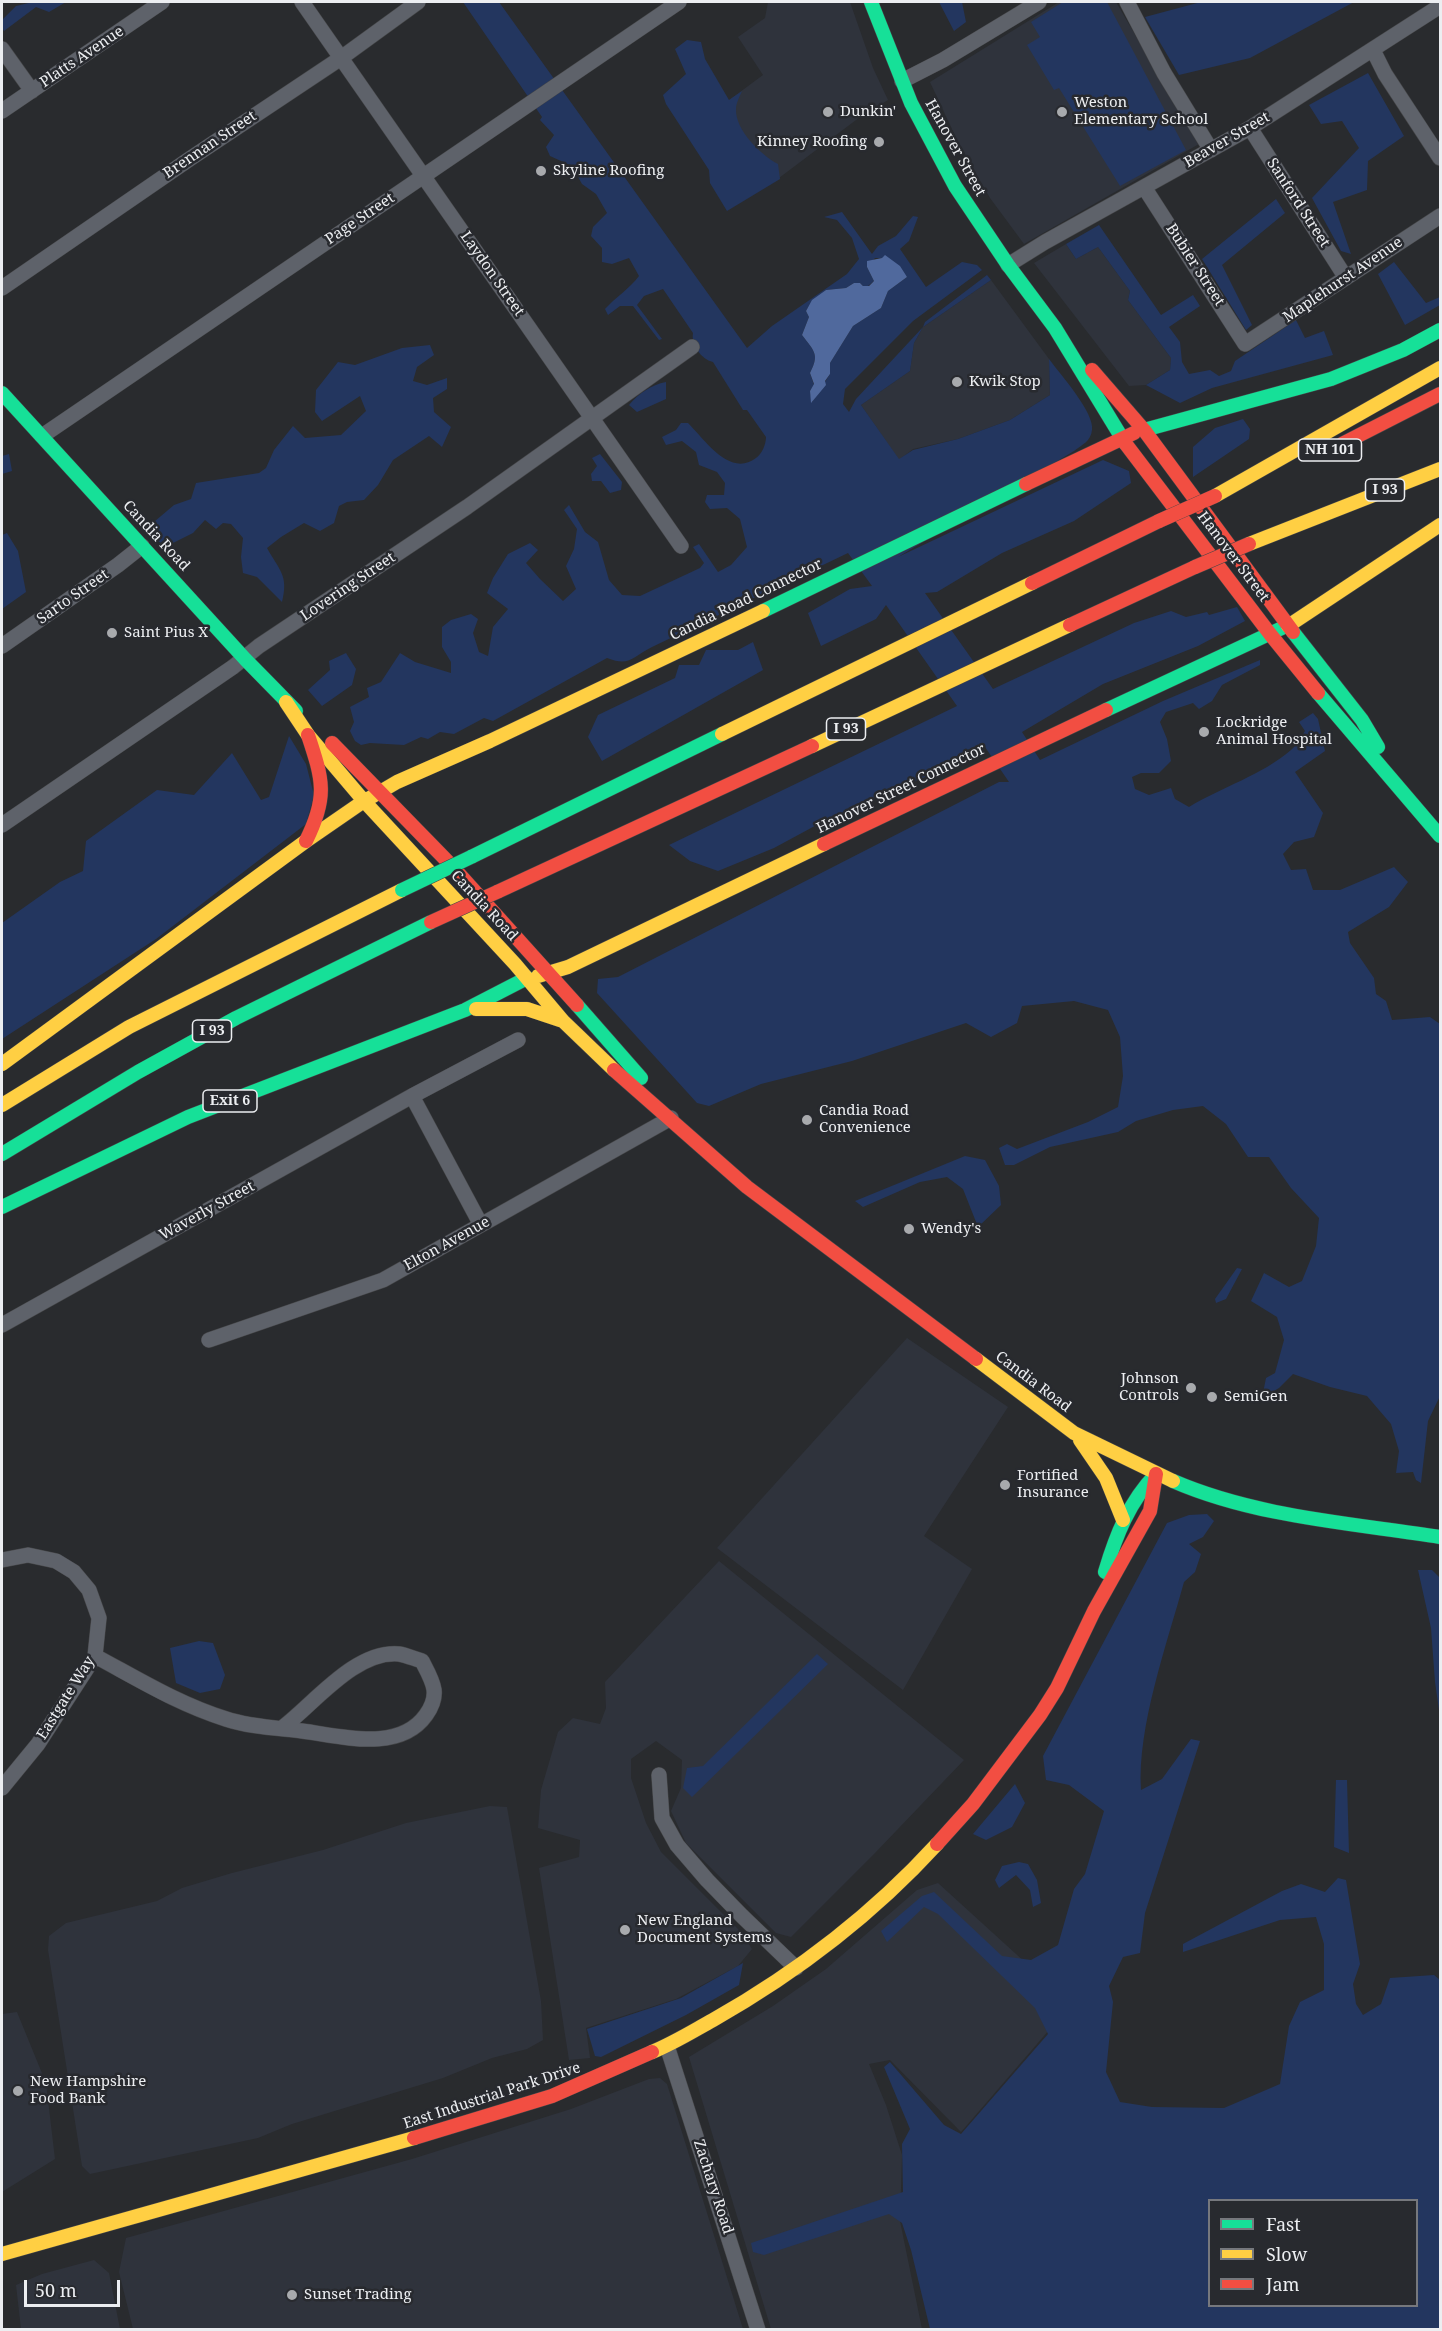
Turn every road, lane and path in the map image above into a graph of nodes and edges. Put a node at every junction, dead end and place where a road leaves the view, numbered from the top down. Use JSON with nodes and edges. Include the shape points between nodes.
{"nodes":[{"id":1,"x":162,"y":2,"type":"edge"},
{"id":2,"x":302,"y":2,"type":"edge"},
{"id":3,"x":418,"y":2,"type":"edge"},
{"id":4,"x":679,"y":2,"type":"edge"},
{"id":5,"x":871,"y":2,"type":"edge"},
{"id":6,"x":1039,"y":2,"type":"edge"},
{"id":7,"x":1127,"y":2,"type":"edge"},
{"id":8,"x":1440,"y":6,"type":"edge"},
{"id":9,"x":2,"y":49,"type":"edge"},
{"id":10,"x":1373,"y":50,"type":"junction"},
{"id":11,"x":341,"y":58,"type":"junction"},
{"id":12,"x":902,"y":81,"type":"junction"},
{"id":13,"x":32,"y":91,"type":"junction"},
{"id":14,"x":2,"y":111,"type":"edge"},
{"id":15,"x":1250,"y":128,"type":"junction"},
{"id":16,"x":1211,"y":150,"type":"junction"},
{"id":17,"x":1440,"y":158,"type":"edge"},
{"id":18,"x":424,"y":177,"type":"junction"},
{"id":19,"x":1144,"y":187,"type":"junction"},
{"id":20,"x":1440,"y":216,"type":"edge"},
{"id":21,"x":1008,"y":265,"type":"junction"},
{"id":22,"x":1346,"y":278,"type":"junction"},
{"id":23,"x":2,"y":288,"type":"edge"},
{"id":24,"x":1055,"y":328,"type":"junction"},
{"id":25,"x":1440,"y":330,"type":"edge"},
{"id":26,"x":1245,"y":344,"type":"joint"},
{"id":27,"x":692,"y":347,"type":"dead end"},
{"id":28,"x":1440,"y":368,"type":"edge"},
{"id":29,"x":2,"y":393,"type":"edge"},
{"id":30,"x":1440,"y":394,"type":"edge"},
{"id":31,"x":591,"y":417,"type":"junction"},
{"id":32,"x":1144,"y":430,"type":"junction"},
{"id":33,"x":42,"y":436,"type":"junction"},
{"id":34,"x":1122,"y":438,"type":"junction"},
{"id":35,"x":1327,"y":451,"type":"dead end"},
{"id":36,"x":1306,"y":461,"type":"dead end"},
{"id":37,"x":1440,"y":469,"type":"edge"},
{"id":38,"x":1215,"y":496,"type":"junction"},
{"id":39,"x":1440,"y":525,"type":"edge"},
{"id":40,"x":142,"y":546,"type":"junction"},
{"id":41,"x":681,"y":546,"type":"dead end"},
{"id":42,"x":1288,"y":626,"type":"junction"},
{"id":43,"x":1270,"y":634,"type":"junction"},
{"id":44,"x":2,"y":646,"type":"edge"},
{"id":45,"x":245,"y":659,"type":"junction"},
{"id":46,"x":286,"y":702,"type":"junction"},
{"id":47,"x":308,"y":735,"type":"junction"},
{"id":48,"x":381,"y":791,"type":"junction"},
{"id":49,"x":1405,"y":792,"type":"junction"},
{"id":50,"x":364,"y":801,"type":"junction"},
{"id":51,"x":2,"y":825,"type":"edge"},
{"id":52,"x":1440,"y":836,"type":"edge"},
{"id":53,"x":306,"y":841,"type":"junction"},
{"id":54,"x":549,"y":973,"type":"junction"},
{"id":55,"x":527,"y":978,"type":"junction"},
{"id":56,"x":465,"y":1010,"type":"junction"},
{"id":57,"x":563,"y":1021,"type":"junction"},
{"id":58,"x":518,"y":1040,"type":"dead end"},
{"id":59,"x":2,"y":1064,"type":"edge"},
{"id":60,"x":412,"y":1096,"type":"junction"},
{"id":61,"x":2,"y":1105,"type":"edge"},
{"id":62,"x":671,"y":1118,"type":"junction"},
{"id":63,"x":2,"y":1154,"type":"edge"},
{"id":64,"x":2,"y":1207,"type":"edge"},
{"id":65,"x":482,"y":1225,"type":"junction"},
{"id":66,"x":2,"y":1325,"type":"edge"},
{"id":67,"x":209,"y":1340,"type":"dead end"},
{"id":68,"x":1074,"y":1433,"type":"junction"},
{"id":69,"x":1156,"y":1474,"type":"junction"},
{"id":70,"x":1123,"y":1520,"type":"junction"},
{"id":71,"x":1440,"y":1537,"type":"edge"},
{"id":72,"x":2,"y":1560,"type":"edge"},
{"id":73,"x":1094,"y":1611,"type":"junction"},
{"id":74,"x":95,"y":1656,"type":"junction"},
{"id":75,"x":282,"y":1728,"type":"junction"},
{"id":76,"x":659,"y":1775,"type":"dead end"},
{"id":77,"x":2,"y":1788,"type":"edge"},
{"id":78,"x":796,"y":1968,"type":"junction"},
{"id":79,"x":667,"y":2046,"type":"junction"},
{"id":80,"x":2,"y":2254,"type":"edge"},
{"id":81,"x":758,"y":2330,"type":"edge"}],
"edges":[{"from":1,"to":13,"type":"street","name":"Platts Avenue"},
{"from":2,"to":11,"type":"street","name":"Laydon Street"},
{"from":3,"to":11,"type":"street","name":"Brennan Street"},
{"from":4,"to":18,"type":"street","name":"Page Street"},
{"from":5,"to":12,"type":"main road","name":"Hanover Street"},
{"from":6,"to":12,"type":"street"},
{"from":7,"to":16,"type":"street"},
{"from":8,"to":10,"type":"street","name":"Beaver Street"},
{"from":9,"to":13,"type":"street"},
{"from":10,"to":15,"type":"street","name":"Beaver Street"},
{"from":10,"to":17,"type":"street"},
{"from":11,"to":18,"type":"street","name":"Laydon Street"},
{"from":11,"to":23,"type":"street","name":"Brennan Street"},
{"from":12,"to":21,"type":"main road","name":"Hanover Street","via":[[955,186]]},
{"from":13,"to":14,"type":"street","name":"Platts Avenue"},
{"from":15,"to":16,"type":"street","name":"Beaver Street"},
{"from":15,"to":22,"type":"street","name":"Sanford Street"},
{"from":16,"to":19,"type":"street","name":"Beaver Street"},
{"from":18,"to":31,"type":"street","name":"Laydon Street"},
{"from":18,"to":33,"type":"street","name":"Page Street"},
{"from":19,"to":21,"type":"street","name":"Beaver Street"},
{"from":19,"to":26,"type":"street","name":"Bubier Street"},
{"from":20,"to":22,"type":"street","name":"Maplehurst Avenue"},
{"from":21,"to":24,"type":"main road","name":"Hanover Street"},
{"from":22,"to":26,"type":"street","name":"Maplehurst Avenue"},
{"from":24,"to":32,"type":"main road","name":"Hanover Street"},
{"from":24,"to":34,"type":"main road","name":"Hanover Street"},
{"from":25,"to":32,"type":"main road","name":"Candia Road Connector","via":[[1331,380]]},
{"from":27,"to":31,"type":"street","name":"Lovering Street"},
{"from":28,"to":38,"type":"main road","number":"I 93"},
{"from":29,"to":33,"type":"main road","name":"Candia Road"},
{"from":30,"to":35,"type":"main road","number":"NH 101"},
{"from":31,"to":41,"type":"street","name":"Laydon Street"},
{"from":31,"to":45,"type":"street","name":"Lovering Street"},
{"from":32,"to":34,"type":"main road","name":"Candia Road Connector"},
{"from":32,"to":42,"type":"main road","name":"Hanover Street"},
{"from":33,"to":40,"type":"main road","name":"Candia Road"},
{"from":34,"to":43,"type":"main road","name":"Hanover Street"},
{"from":34,"to":48,"type":"main road","name":"Candia Road Connector"},
{"from":36,"to":38,"type":"main road","number":"NH 101"},
{"from":37,"to":63,"type":"main road","number":"I 93","bridge":true,"via":[[1195,567],[431,922],[236,1018]]},
{"from":38,"to":61,"type":"main road","number":"I 93","bridge":true,"via":[[402,890],[129,1027]]},
{"from":39,"to":42,"type":"main road","name":"Hanover Street Connector"},
{"from":40,"to":44,"type":"street","name":"Sarto Street"},
{"from":40,"to":45,"type":"main road","name":"Candia Road"},
{"from":42,"to":43,"type":"main road","name":"Hanover Street Connector"},
{"from":42,"to":49,"type":"main road","name":"Hanover Street","via":[[1362,720]]},
{"from":43,"to":49,"type":"main road","name":"Hanover Street"},
{"from":43,"to":54,"type":"main road","name":"Hanover Street Connector"},
{"from":45,"to":46,"type":"main road","name":"Candia Road"},
{"from":45,"to":51,"type":"street","name":"Lovering Street"},
{"from":46,"to":47,"type":"main road","name":"Candia Road"},
{"from":46,"to":48,"type":"main road","name":"Candia Road"},
{"from":47,"to":50,"type":"main road","name":"Candia Road"},
{"from":47,"to":53,"type":"main road","via":[[323,793],[317,821]]},
{"from":48,"to":50,"type":"main road","name":"Candia Road Connector"},
{"from":48,"to":54,"type":"main road","name":"Candia Road"},
{"from":49,"to":52,"type":"main road","name":"Hanover Street"},
{"from":50,"to":53,"type":"main road","name":"Candia Road Connector"},
{"from":50,"to":55,"type":"main road","name":"Candia Road"},
{"from":53,"to":59,"type":"main road","name":"Candia Road Connector"},
{"from":54,"to":55,"type":"main road","name":"Hanover Street Connector"},
{"from":54,"to":62,"type":"main road","name":"Candia Road","via":[[645,1082]]},
{"from":55,"to":56,"type":"main road","name":"Hanover Street Connector"},
{"from":55,"to":57,"type":"main road","name":"Candia Road"},
{"from":56,"to":57,"type":"main road","via":[[526,1009]]},
{"from":56,"to":64,"type":"main road","number":"Exit 6","via":[[188,1117]]},
{"from":57,"to":62,"type":"main road","name":"Candia Road","via":[[636,1091]]},
{"from":58,"to":60,"type":"street","name":"Waverly Street"},
{"from":60,"to":65,"type":"street"},
{"from":60,"to":66,"type":"street","name":"Waverly Street"},
{"from":62,"to":65,"type":"street","name":"Elton Avenue"},
{"from":62,"to":68,"type":"main road","name":"Candia Road","via":[[747,1187]]},
{"from":65,"to":67,"type":"street","name":"Elton Avenue","via":[[383,1280]]},
{"from":68,"to":69,"type":"main road","name":"Candia Road"},
{"from":68,"to":70,"type":"main road","via":[[1096,1458]]},
{"from":69,"to":70,"type":"main road","name":"East Industrial Park Drive","via":[[1141,1488]]},
{"from":69,"to":71,"type":"main road","name":"Candia Road","via":[[1268,1510]]},
{"from":69,"to":73,"type":"main road","name":"East Industrial Park Drive","via":[[1150,1511]]},
{"from":70,"to":73,"type":"main road","name":"East Industrial Park Drive"},
{"from":72,"to":74,"type":"street","name":"Eastgate Way","via":[[28,1555],[42,1557],[74,1572],[90,1590],[99,1618]]},
{"from":73,"to":78,"type":"main road","name":"East Industrial Park Drive","via":[[1073,1658],[1040,1715],[953,1828],[892,1890]]},
{"from":74,"to":75,"type":"street","via":[[200,1710],[229,1720]]},
{"from":74,"to":77,"type":"street","name":"Eastgate Way","via":[[38,1744]]},
{"from":75,"to":75,"type":"street","via":[[378,1739],[400,1735],[419,1724],[434,1704],[433,1683],[422,1661],[400,1654],[379,1656],[340,1678]]},
{"from":76,"to":78,"type":"street","via":[[662,1818],[678,1845],[735,1909]]},
{"from":78,"to":79,"type":"main road","name":"East Industrial Park Drive"},
{"from":79,"to":80,"type":"main road","name":"East Industrial Park Drive","via":[[587,2082],[491,2116]]},
{"from":79,"to":81,"type":"street","name":"Zachary Road"}]}
